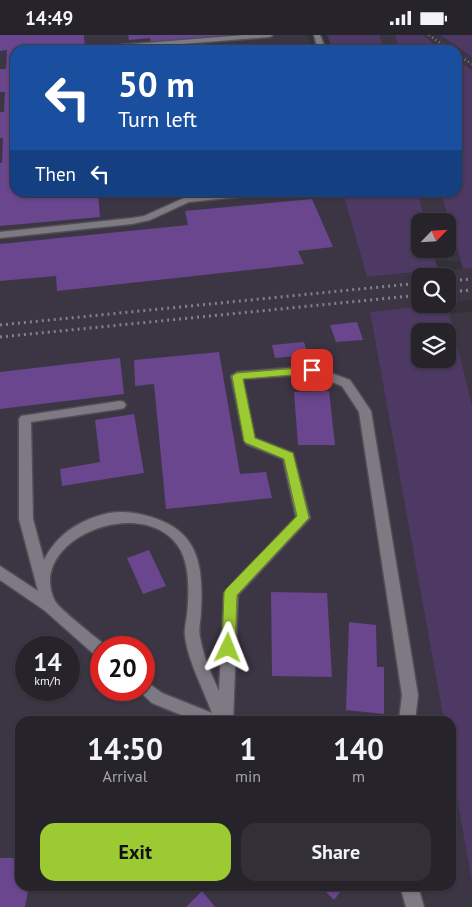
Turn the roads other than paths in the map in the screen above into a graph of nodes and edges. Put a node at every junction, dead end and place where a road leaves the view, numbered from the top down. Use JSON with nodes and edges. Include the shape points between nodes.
{"nodes":[{"id":1,"x":270,"y":35,"type":"edge"},
{"id":2,"x":145,"y":45,"type":"edge"},
{"id":3,"x":213,"y":197,"type":"edge"},
{"id":4,"x":0,"y":235,"type":"edge"},
{"id":5,"x":120,"y":405,"type":"dead end"},
{"id":6,"x":0,"y":572,"type":"edge"},
{"id":7,"x":42,"y":580,"type":"junction"},
{"id":8,"x":49,"y":606,"type":"junction"},
{"id":9,"x":90,"y":641,"type":"edge"},
{"id":10,"x":155,"y":696,"type":"edge"},
{"id":11,"x":202,"y":716,"type":"edge"},
{"id":12,"x":222,"y":716,"type":"edge"},
{"id":13,"x":224,"y":716,"type":"edge"},
{"id":14,"x":408,"y":716,"type":"edge"},
{"id":15,"x":410,"y":891,"type":"edge"},
{"id":16,"x":415,"y":907,"type":"edge"}],
"edges":[{"from":1,"to":2,"type":"street"},
{"from":3,"to":4,"type":"street","via":[[187,200],[147,218],[132,221]]},
{"from":5,"to":7,"type":"street","via":[[25,419],[26,519]]},
{"from":6,"to":8,"type":"street"},
{"from":7,"to":8,"type":"street"},
{"from":7,"to":12,"type":"street","via":[[50,558],[65,539],[87,525],[111,518],[136,518],[159,525],[178,537],[191,555],[196,577],[192,639]]},
{"from":8,"to":9,"type":"street"},
{"from":10,"to":11,"type":"street"},
{"from":13,"to":14,"type":"street","via":[[231,593],[303,518],[289,456],[250,441],[237,376],[312,370],[346,383],[365,411],[410,695]]},
{"from":15,"to":16,"type":"street"}]}
